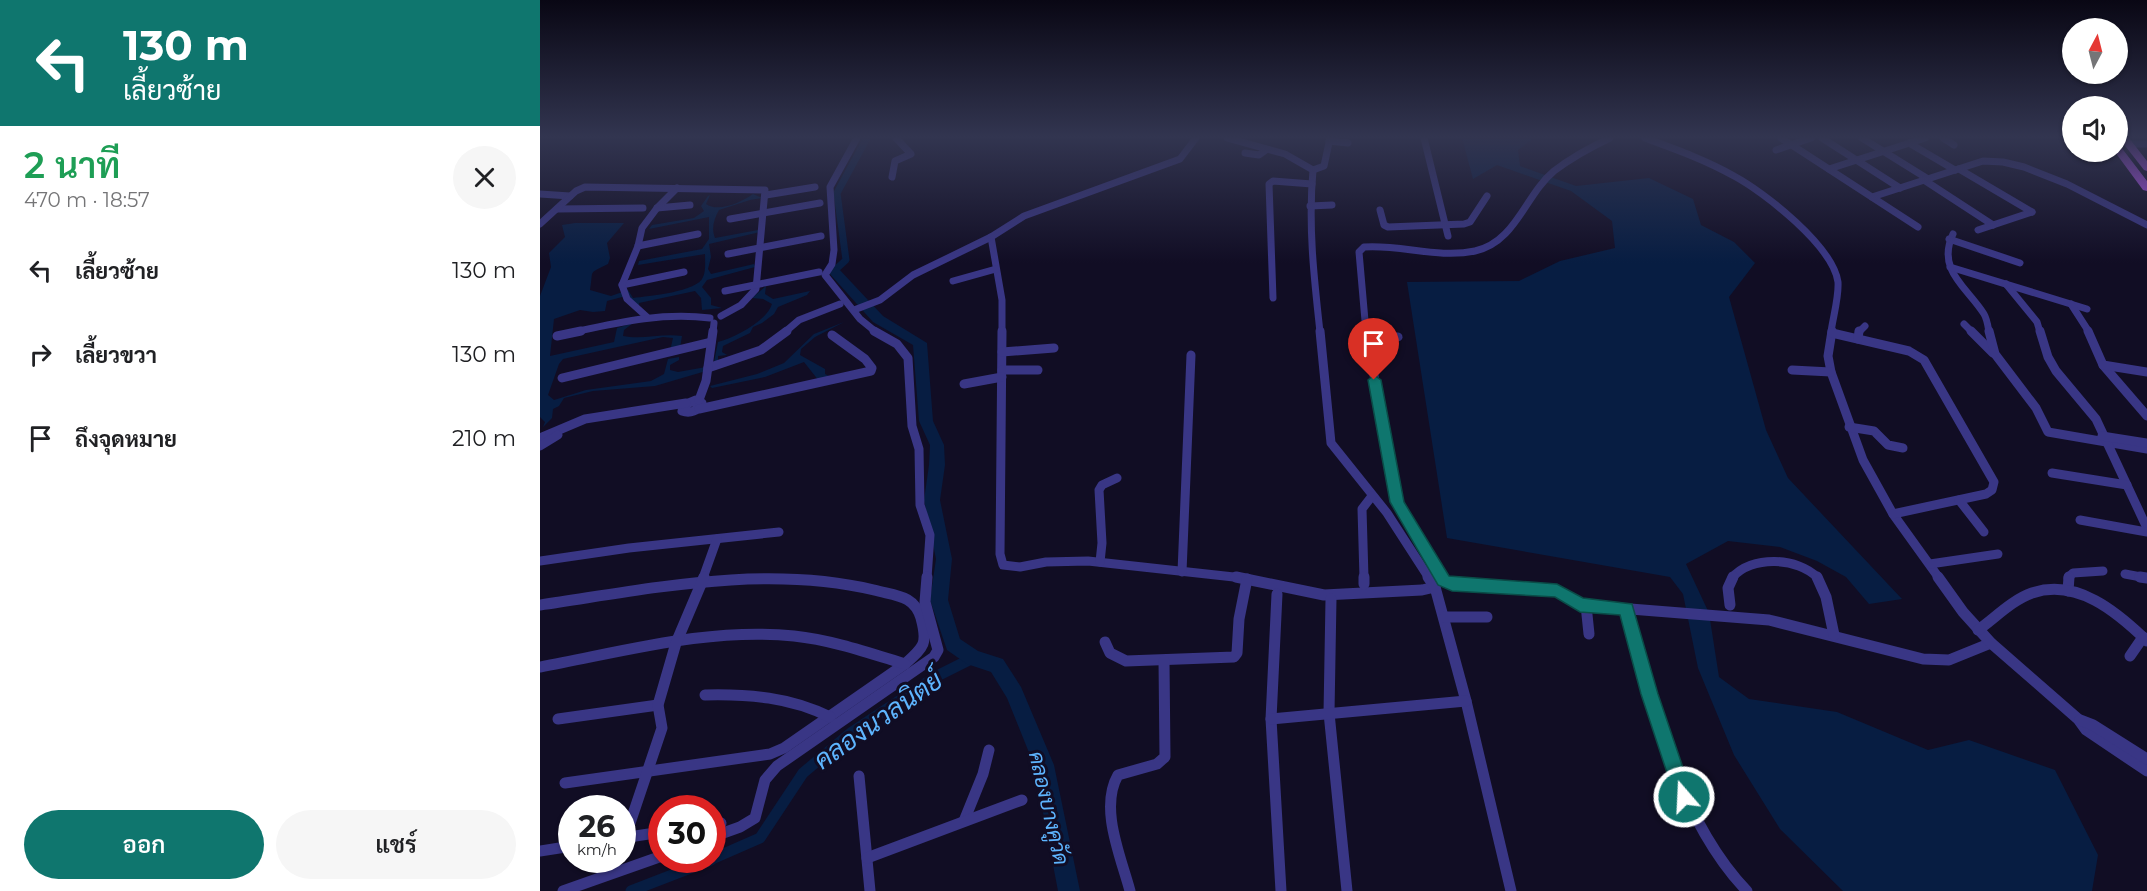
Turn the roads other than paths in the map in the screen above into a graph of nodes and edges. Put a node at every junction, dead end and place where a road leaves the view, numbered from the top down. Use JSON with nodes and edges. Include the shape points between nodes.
{"nodes":[{"id":1,"x":834,"y":180,"type":"edge"},
{"id":2,"x":1122,"y":180,"type":"edge"},
{"id":3,"x":1312,"y":180,"type":"edge"},
{"id":4,"x":1434,"y":180,"type":"edge"},
{"id":5,"x":1546,"y":180,"type":"edge"},
{"id":6,"x":1740,"y":180,"type":"edge"},
{"id":7,"x":1845,"y":180,"type":"edge"},
{"id":8,"x":1887,"y":180,"type":"edge"},
{"id":9,"x":1926,"y":180,"type":"joint"},
{"id":10,"x":1974,"y":180,"type":"edge"},
{"id":11,"x":2052,"y":180,"type":"edge"},
{"id":12,"x":1312,"y":184,"type":"junction"},
{"id":13,"x":815,"y":187,"type":"dead end"},
{"id":14,"x":677,"y":188,"type":"junction"},
{"id":15,"x":1900,"y":188,"type":"junction"},
{"id":16,"x":540,"y":194,"type":"edge"},
{"id":17,"x":766,"y":195,"type":"junction"},
{"id":18,"x":570,"y":196,"type":"junction"},
{"id":19,"x":1487,"y":196,"type":"dead end"},
{"id":20,"x":1872,"y":197,"type":"junction"},
{"id":21,"x":820,"y":203,"type":"dead end"},
{"id":22,"x":690,"y":205,"type":"dead end"},
{"id":23,"x":1310,"y":206,"type":"junction"},
{"id":24,"x":1332,"y":206,"type":"dead end"},
{"id":25,"x":557,"y":208,"type":"junction"},
{"id":26,"x":642,"y":208,"type":"dead end"},
{"id":27,"x":657,"y":208,"type":"junction"},
{"id":28,"x":1380,"y":210,"type":"dead end"},
{"id":29,"x":764,"y":213,"type":"junction"},
{"id":30,"x":730,"y":219,"type":"dead end"},
{"id":31,"x":542,"y":220,"type":"edge"},
{"id":32,"x":1445,"y":225,"type":"junction"},
{"id":33,"x":1994,"y":225,"type":"junction"},
{"id":34,"x":2147,"y":225,"type":"edge"},
{"id":35,"x":1918,"y":227,"type":"dead end"},
{"id":36,"x":1978,"y":230,"type":"dead end"},
{"id":37,"x":698,"y":234,"type":"dead end"},
{"id":38,"x":821,"y":236,"type":"dead end"},
{"id":39,"x":1448,"y":236,"type":"dead end"},
{"id":40,"x":992,"y":237,"type":"junction"},
{"id":41,"x":638,"y":246,"type":"junction"},
{"id":42,"x":761,"y":247,"type":"junction"},
{"id":43,"x":728,"y":254,"type":"dead end"},
{"id":44,"x":2020,"y":263,"type":"dead end"},
{"id":45,"x":1950,"y":267,"type":"junction"},
{"id":46,"x":996,"y":269,"type":"junction"},
{"id":47,"x":684,"y":272,"type":"dead end"},
{"id":48,"x":819,"y":272,"type":"dead end"},
{"id":49,"x":953,"y":281,"type":"dead end"},
{"id":50,"x":756,"y":284,"type":"junction"},
{"id":51,"x":2006,"y":284,"type":"junction"},
{"id":52,"x":622,"y":288,"type":"junction"},
{"id":53,"x":724,"y":291,"type":"dead end"},
{"id":54,"x":1273,"y":298,"type":"dead end"},
{"id":55,"x":840,"y":304,"type":"dead end"},
{"id":56,"x":2071,"y":304,"type":"junction"},
{"id":57,"x":857,"y":309,"type":"junction"},
{"id":58,"x":2087,"y":309,"type":"dead end"},
{"id":59,"x":644,"y":315,"type":"junction"},
{"id":60,"x":712,"y":321,"type":"junction"},
{"id":61,"x":1964,"y":324,"type":"dead end"},
{"id":62,"x":1865,"y":326,"type":"dead end"},
{"id":63,"x":1832,"y":333,"type":"junction"},
{"id":64,"x":832,"y":335,"type":"dead end"},
{"id":65,"x":1366,"y":335,"type":"junction"},
{"id":66,"x":557,"y":336,"type":"dead end"},
{"id":67,"x":1398,"y":337,"type":"dead end"},
{"id":68,"x":1858,"y":339,"type":"junction"},
{"id":69,"x":711,"y":342,"type":"junction"},
{"id":70,"x":1054,"y":348,"type":"dead end"},
{"id":71,"x":1002,"y":352,"type":"junction"},
{"id":72,"x":1995,"y":354,"type":"junction"},
{"id":73,"x":1191,"y":355,"type":"dead end"},
{"id":74,"x":2103,"y":365,"type":"junction"},
{"id":75,"x":714,"y":366,"type":"junction"},
{"id":76,"x":1038,"y":370,"type":"dead end"},
{"id":77,"x":1792,"y":370,"type":"dead end"},
{"id":78,"x":1831,"y":372,"type":"junction"},
{"id":79,"x":2147,"y":372,"type":"edge"},
{"id":80,"x":1002,"y":374,"type":"junction"},
{"id":81,"x":562,"y":378,"type":"dead end"},
{"id":82,"x":964,"y":384,"type":"dead end"},
{"id":83,"x":699,"y":404,"type":"junction"},
{"id":84,"x":2143,"y":407,"type":"edge"},
{"id":85,"x":2147,"y":416,"type":"edge"},
{"id":86,"x":572,"y":424,"type":"junction"},
{"id":87,"x":1849,"y":427,"type":"junction"},
{"id":88,"x":540,"y":438,"type":"edge"},
{"id":89,"x":2106,"y":439,"type":"junction"},
{"id":90,"x":2147,"y":442,"type":"edge"},
{"id":91,"x":540,"y":446,"type":"edge"},
{"id":92,"x":1903,"y":448,"type":"dead end"},
{"id":93,"x":2147,"y":449,"type":"edge"},
{"id":94,"x":2052,"y":473,"type":"dead end"},
{"id":95,"x":1117,"y":478,"type":"dead end"},
{"id":96,"x":2127,"y":485,"type":"junction"},
{"id":97,"x":1372,"y":496,"type":"junction"},
{"id":98,"x":1959,"y":500,"type":"junction"},
{"id":99,"x":1893,"y":514,"type":"junction"},
{"id":100,"x":2080,"y":520,"type":"dead end"},
{"id":101,"x":2147,"y":530,"type":"edge"},
{"id":102,"x":779,"y":532,"type":"dead end"},
{"id":103,"x":1984,"y":532,"type":"dead end"},
{"id":104,"x":717,"y":539,"type":"junction"},
{"id":105,"x":1998,"y":554,"type":"dead end"},
{"id":106,"x":540,"y":561,"type":"edge"},
{"id":107,"x":1100,"y":562,"type":"junction"},
{"id":108,"x":1930,"y":564,"type":"junction"},
{"id":109,"x":2103,"y":571,"type":"dead end"},
{"id":110,"x":1182,"y":572,"type":"junction"},
{"id":111,"x":2125,"y":574,"type":"dead end"},
{"id":112,"x":2147,"y":578,"type":"edge"},
{"id":113,"x":1247,"y":579,"type":"junction"},
{"id":114,"x":702,"y":584,"type":"junction"},
{"id":115,"x":1364,"y":584,"type":"dead end"},
{"id":116,"x":1435,"y":587,"type":"junction"},
{"id":117,"x":2068,"y":591,"type":"junction"},
{"id":118,"x":1277,"y":594,"type":"dead end"},
{"id":119,"x":1331,"y":599,"type":"dead end"},
{"id":120,"x":540,"y":605,"type":"edge"},
{"id":121,"x":1586,"y":605,"type":"junction"},
{"id":122,"x":1730,"y":605,"type":"dead end"},
{"id":123,"x":1627,"y":609,"type":"junction"},
{"id":124,"x":1445,"y":617,"type":"junction"},
{"id":125,"x":1487,"y":617,"type":"dead end"},
{"id":126,"x":1978,"y":630,"type":"junction"},
{"id":127,"x":1589,"y":634,"type":"dead end"},
{"id":128,"x":1834,"y":635,"type":"junction"},
{"id":129,"x":2145,"y":639,"type":"edge"},
{"id":130,"x":1105,"y":642,"type":"dead end"},
{"id":131,"x":676,"y":643,"type":"junction"},
{"id":132,"x":1991,"y":643,"type":"junction"},
{"id":133,"x":2130,"y":656,"type":"dead end"},
{"id":134,"x":1164,"y":661,"type":"junction"},
{"id":135,"x":905,"y":664,"type":"junction"},
{"id":136,"x":540,"y":667,"type":"edge"},
{"id":137,"x":705,"y":694,"type":"dead end"},
{"id":138,"x":1466,"y":701,"type":"junction"},
{"id":139,"x":658,"y":705,"type":"junction"},
{"id":140,"x":1329,"y":713,"type":"junction"},
{"id":141,"x":830,"y":717,"type":"junction"},
{"id":142,"x":558,"y":719,"type":"dead end"},
{"id":143,"x":1271,"y":719,"type":"junction"},
{"id":144,"x":2078,"y":719,"type":"junction"},
{"id":145,"x":989,"y":750,"type":"dead end"},
{"id":146,"x":2147,"y":759,"type":"edge"},
{"id":147,"x":649,"y":770,"type":"junction"},
{"id":148,"x":2147,"y":771,"type":"edge"},
{"id":149,"x":859,"y":776,"type":"dead end"},
{"id":150,"x":565,"y":783,"type":"dead end"},
{"id":151,"x":1023,"y":800,"type":"dead end"},
{"id":152,"x":636,"y":805,"type":"edge"},
{"id":153,"x":964,"y":821,"type":"junction"},
{"id":154,"x":726,"y":832,"type":"edge"},
{"id":155,"x":558,"y":848,"type":"edge"},
{"id":156,"x":540,"y":851,"type":"edge"},
{"id":157,"x":867,"y":858,"type":"junction"},
{"id":158,"x":648,"y":861,"type":"edge"},
{"id":159,"x":563,"y":891,"type":"edge"},
{"id":160,"x":870,"y":891,"type":"edge"},
{"id":161,"x":1131,"y":891,"type":"edge"},
{"id":162,"x":1281,"y":891,"type":"edge"},
{"id":163,"x":1347,"y":891,"type":"edge"},
{"id":164,"x":1511,"y":891,"type":"edge"},
{"id":165,"x":1747,"y":891,"type":"edge"}],
"edges":[{"from":1,"to":57,"type":"street","via":[[830,187],[834,250],[825,275]]},
{"from":2,"to":40,"type":"street","via":[[1037,210]]},
{"from":3,"to":12,"type":"street"},
{"from":4,"to":32,"type":"street"},
{"from":5,"to":65,"type":"street","via":[[1504,236],[1484,248],[1451,253],[1364,247],[1359,252]]},
{"from":6,"to":63,"type":"street","via":[[1782,209],[1813,239],[1832,265],[1838,284]]},
{"from":7,"to":20,"type":"street"},
{"from":8,"to":15,"type":"street"},
{"from":9,"to":15,"type":"street"},
{"from":9,"to":33,"type":"street"},
{"from":10,"to":33,"type":"street","via":[[2032,212]]},
{"from":11,"to":34,"type":"street"},
{"from":12,"to":23,"type":"street"},
{"from":12,"to":54,"type":"street","via":[[1269,184]]},
{"from":13,"to":17,"type":"street"},
{"from":14,"to":17,"type":"street","via":[[762,189]]},
{"from":14,"to":18,"type":"street","via":[[585,187]]},
{"from":14,"to":27,"type":"street"},
{"from":15,"to":20,"type":"street"},
{"from":16,"to":18,"type":"street"},
{"from":17,"to":29,"type":"street"},
{"from":18,"to":25,"type":"street"},
{"from":19,"to":32,"type":"street","via":[[1470,222]]},
{"from":20,"to":35,"type":"street"},
{"from":21,"to":29,"type":"street"},
{"from":22,"to":27,"type":"street"},
{"from":23,"to":24,"type":"street"},
{"from":23,"to":97,"type":"street","via":[[1329,435]]},
{"from":25,"to":26,"type":"street"},
{"from":25,"to":31,"type":"street"},
{"from":27,"to":41,"type":"street","via":[[642,228]]},
{"from":28,"to":32,"type":"street","via":[[1386,226]]},
{"from":29,"to":30,"type":"street"},
{"from":29,"to":42,"type":"street"},
{"from":32,"to":39,"type":"street"},
{"from":33,"to":36,"type":"street"},
{"from":37,"to":41,"type":"street"},
{"from":38,"to":42,"type":"street"},
{"from":40,"to":46,"type":"street"},
{"from":40,"to":57,"type":"street","via":[[913,275],[880,300]]},
{"from":41,"to":52,"type":"street"},
{"from":42,"to":43,"type":"street"},
{"from":42,"to":50,"type":"street"},
{"from":44,"to":45,"type":"street","via":[[1951,236],[1947,247]]},
{"from":45,"to":51,"type":"street"},
{"from":45,"to":72,"type":"street","via":[[1985,315]]},
{"from":46,"to":49,"type":"street"},
{"from":46,"to":71,"type":"street","via":[[1002,300]]},
{"from":47,"to":52,"type":"street"},
{"from":48,"to":50,"type":"street"},
{"from":50,"to":53,"type":"street"},
{"from":50,"to":60,"type":"street","via":[[752,296]]},
{"from":51,"to":56,"type":"street"},
{"from":51,"to":89,"type":"street","via":[[2037,322],[2056,371],[2087,407]]},
{"from":52,"to":59,"type":"street","via":[[627,300]]},
{"from":55,"to":75,"type":"street","via":[[799,320],[761,350]]},
{"from":56,"to":58,"type":"street"},
{"from":56,"to":74,"type":"street"},
{"from":57,"to":154,"type":"street","via":[[865,325],[898,343],[908,358],[912,426],[919,449],[920,505],[930,535],[925,602],[938,650],[934,657],[777,766],[765,780],[755,818]]},
{"from":59,"to":60,"type":"street","via":[[689,314]]},
{"from":59,"to":66,"type":"street"},
{"from":60,"to":69,"type":"street"},
{"from":61,"to":72,"type":"street"},
{"from":62,"to":68,"type":"street","via":[[1859,330]]},
{"from":63,"to":68,"type":"street"},
{"from":63,"to":78,"type":"street","via":[[1828,356]]},
{"from":64,"to":83,"type":"street","via":[[865,359],[873,368],[871,371]]},
{"from":65,"to":67,"type":"street"},
{"from":65,"to":121,"type":"street","via":[[1397,502],[1444,581],[1557,591]]},
{"from":68,"to":98,"type":"street","via":[[1909,351],[1924,360],[1994,482],[1986,494]]},
{"from":69,"to":75,"type":"street"},
{"from":69,"to":81,"type":"street"},
{"from":70,"to":71,"type":"street"},
{"from":71,"to":80,"type":"street"},
{"from":72,"to":89,"type":"street","via":[[2036,408],[2047,430]]},
{"from":73,"to":110,"type":"street"},
{"from":74,"to":79,"type":"street"},
{"from":74,"to":84,"type":"street"},
{"from":75,"to":83,"type":"street"},
{"from":76,"to":80,"type":"street"},
{"from":77,"to":78,"type":"street"},
{"from":78,"to":87,"type":"street"},
{"from":80,"to":82,"type":"street"},
{"from":80,"to":107,"type":"street","via":[[1000,561],[1012,567]]},
{"from":83,"to":86,"type":"street","via":[[693,412],[683,412],[686,403],[585,418]]},
{"from":84,"to":85,"type":"street"},
{"from":86,"to":88,"type":"street"},
{"from":86,"to":91,"type":"street"},
{"from":87,"to":92,"type":"street","via":[[1874,431],[1888,445]]},
{"from":87,"to":99,"type":"street"},
{"from":89,"to":90,"type":"street"},
{"from":89,"to":93,"type":"street"},
{"from":89,"to":96,"type":"street"},
{"from":94,"to":96,"type":"street"},
{"from":95,"to":107,"type":"street","via":[[1099,490]]},
{"from":96,"to":101,"type":"street"},
{"from":97,"to":115,"type":"street","via":[[1362,509]]},
{"from":97,"to":116,"type":"street"},
{"from":98,"to":99,"type":"street"},
{"from":98,"to":103,"type":"street"},
{"from":99,"to":108,"type":"street"},
{"from":100,"to":101,"type":"street"},
{"from":102,"to":104,"type":"street"},
{"from":104,"to":106,"type":"street"},
{"from":104,"to":114,"type":"street"},
{"from":105,"to":108,"type":"street"},
{"from":107,"to":110,"type":"street"},
{"from":108,"to":126,"type":"street"},
{"from":109,"to":117,"type":"street","via":[[2073,573],[2068,578]]},
{"from":110,"to":113,"type":"street"},
{"from":111,"to":112,"type":"street"},
{"from":113,"to":116,"type":"street","via":[[1324,595]]},
{"from":113,"to":134,"type":"street","via":[[1234,657]]},
{"from":114,"to":120,"type":"street"},
{"from":114,"to":131,"type":"street"},
{"from":114,"to":135,"type":"street","via":[[801,579],[908,599],[916,606],[926,638],[921,650]]},
{"from":116,"to":124,"type":"street"},
{"from":117,"to":126,"type":"street","via":[[2032,594]]},
{"from":117,"to":129,"type":"street","via":[[2098,600]]},
{"from":118,"to":143,"type":"street"},
{"from":119,"to":140,"type":"street"},
{"from":121,"to":123,"type":"street"},
{"from":121,"to":127,"type":"street"},
{"from":122,"to":128,"type":"street","via":[[1727,586],[1743,567],[1758,563],[1799,566],[1811,570],[1818,578]]},
{"from":123,"to":128,"type":"street","via":[[1769,620]]},
{"from":123,"to":165,"type":"street","via":[[1649,694],[1690,812],[1721,864]]},
{"from":124,"to":125,"type":"street"},
{"from":124,"to":138,"type":"street"},
{"from":126,"to":132,"type":"street"},
{"from":128,"to":132,"type":"street","via":[[1923,659],[1949,660]]},
{"from":129,"to":133,"type":"street"},
{"from":130,"to":134,"type":"street","via":[[1116,658]]},
{"from":131,"to":135,"type":"street","via":[[778,634]]},
{"from":131,"to":136,"type":"street"},
{"from":131,"to":139,"type":"street"},
{"from":132,"to":144,"type":"street"},
{"from":134,"to":161,"type":"street","via":[[1165,757],[1157,764],[1118,775],[1111,786],[1115,830]]},
{"from":135,"to":141,"type":"street"},
{"from":137,"to":141,"type":"street","via":[[796,701]]},
{"from":138,"to":140,"type":"street"},
{"from":138,"to":164,"type":"street"},
{"from":139,"to":142,"type":"street"},
{"from":139,"to":147,"type":"street","via":[[662,728]]},
{"from":140,"to":143,"type":"street"},
{"from":140,"to":163,"type":"street"},
{"from":141,"to":147,"type":"street","via":[[770,754]]},
{"from":143,"to":162,"type":"street"},
{"from":144,"to":146,"type":"street"},
{"from":144,"to":148,"type":"street","via":[[2086,730]]},
{"from":145,"to":153,"type":"street"},
{"from":147,"to":150,"type":"street"},
{"from":147,"to":152,"type":"street"},
{"from":149,"to":157,"type":"street"},
{"from":151,"to":153,"type":"street"},
{"from":153,"to":157,"type":"street"},
{"from":155,"to":156,"type":"street"},
{"from":157,"to":160,"type":"street"},
{"from":158,"to":159,"type":"street"}]}
